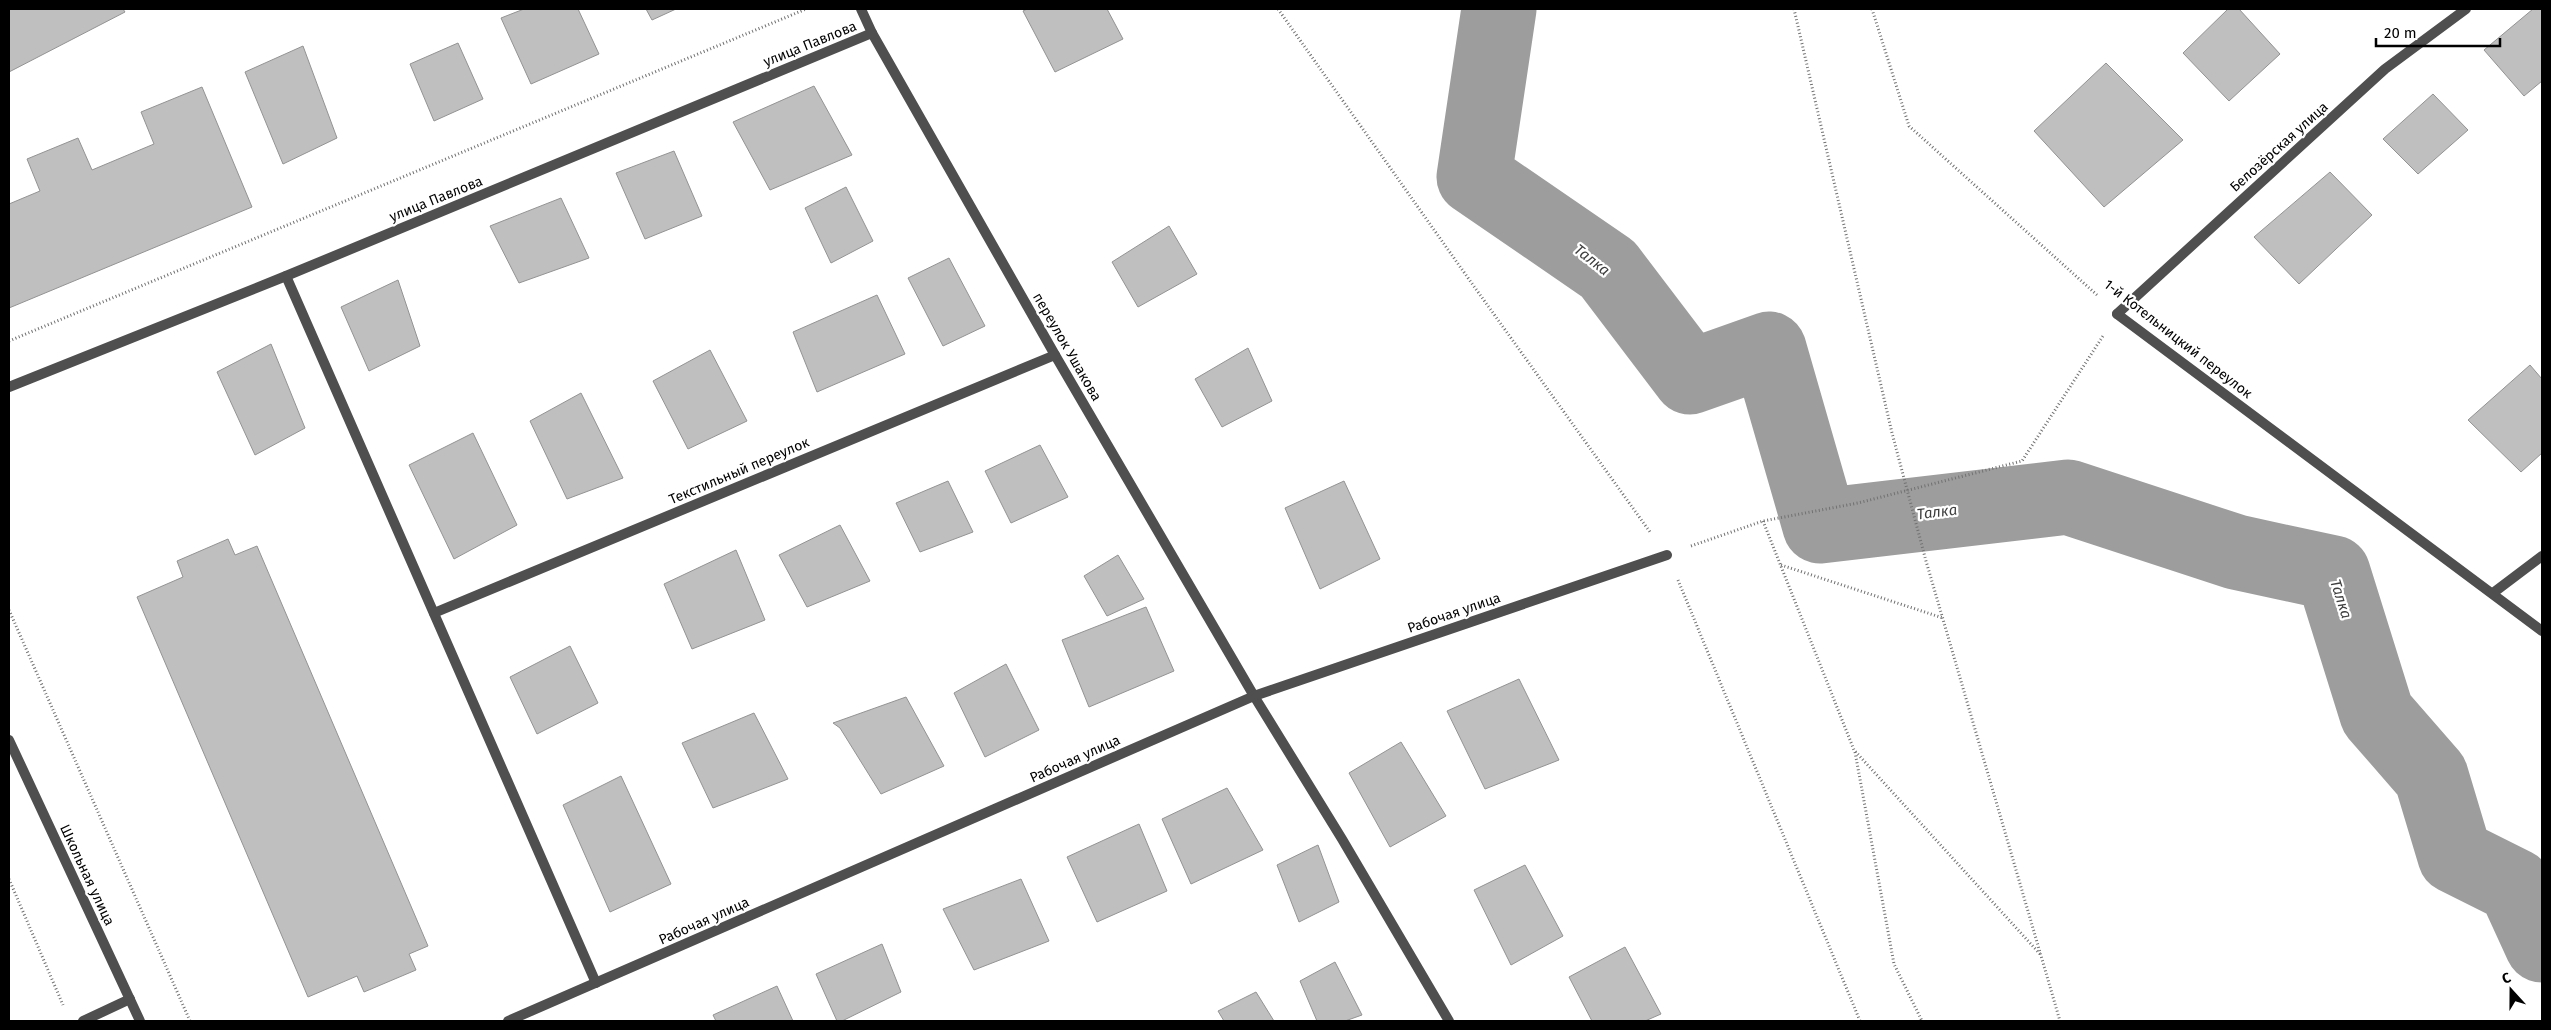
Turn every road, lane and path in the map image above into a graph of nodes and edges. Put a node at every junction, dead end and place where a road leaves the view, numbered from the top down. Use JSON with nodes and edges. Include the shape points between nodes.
{"nodes":[{"id":1,"x":806,"y":9,"type":"edge"},
{"id":2,"x":860,"y":9,"type":"edge"},
{"id":3,"x":1278,"y":9,"type":"edge"},
{"id":4,"x":1794,"y":9,"type":"edge"},
{"id":5,"x":1872,"y":9,"type":"edge"},
{"id":6,"x":2466,"y":9,"type":"edge"},
{"id":7,"x":872,"y":33,"type":"junction"},
{"id":8,"x":286,"y":276,"type":"junction"},
{"id":9,"x":2117,"y":314,"type":"junction"},
{"id":10,"x":9,"y":341,"type":"edge"},
{"id":11,"x":1055,"y":355,"type":"junction"},
{"id":12,"x":9,"y":387,"type":"edge"},
{"id":13,"x":1763,"y":522,"type":"junction"},
{"id":14,"x":1667,"y":555,"type":"junction"},
{"id":15,"x":2542,"y":556,"type":"edge"},
{"id":16,"x":1780,"y":564,"type":"junction"},
{"id":17,"x":2493,"y":593,"type":"junction"},
{"id":18,"x":9,"y":610,"type":"edge"},
{"id":19,"x":434,"y":613,"type":"junction"},
{"id":20,"x":1943,"y":618,"type":"junction"},
{"id":21,"x":2542,"y":631,"type":"edge"},
{"id":22,"x":1254,"y":696,"type":"junction"},
{"id":23,"x":9,"y":740,"type":"edge"},
{"id":24,"x":1854,"y":750,"type":"junction"},
{"id":25,"x":9,"y":879,"type":"edge"},
{"id":26,"x":2041,"y":955,"type":"junction"},
{"id":27,"x":596,"y":983,"type":"junction"},
{"id":28,"x":130,"y":1000,"type":"junction"},
{"id":29,"x":67,"y":1012,"type":"dead end"},
{"id":30,"x":83,"y":1021,"type":"edge"},
{"id":31,"x":140,"y":1021,"type":"edge"},
{"id":32,"x":190,"y":1021,"type":"edge"},
{"id":33,"x":508,"y":1021,"type":"edge"},
{"id":34,"x":1449,"y":1021,"type":"edge"},
{"id":35,"x":1860,"y":1021,"type":"edge"},
{"id":36,"x":1922,"y":1021,"type":"edge"},
{"id":37,"x":2060,"y":1021,"type":"edge"}],
"edges":[{"from":1,"to":10,"type":"path"},
{"from":2,"to":7,"type":"street","name":"переулок Ушакова"},
{"from":3,"to":14,"type":"path"},
{"from":4,"to":20,"type":"path","via":[[1892,433]]},
{"from":5,"to":9,"type":"path","name":"1-й Котельницкий переулок","via":[[1909,126]]},
{"from":6,"to":9,"type":"street","name":"Белозёрская улица","via":[[2386,69]]},
{"from":7,"to":8,"type":"street","name":"улица Павлова"},
{"from":7,"to":11,"type":"street","name":"переулок Ушакова"},
{"from":8,"to":12,"type":"street","name":"улица Павлова"},
{"from":8,"to":19,"type":"street"},
{"from":9,"to":13,"type":"path","via":[[2022,462],[1858,503]]},
{"from":9,"to":17,"type":"street","name":"1-й Котельницкий переулок"},
{"from":11,"to":19,"type":"street","name":"Текстильный переулок"},
{"from":11,"to":22,"type":"street","name":"переулок Ушакова"},
{"from":13,"to":14,"type":"path"},
{"from":13,"to":16,"type":"path"},
{"from":14,"to":22,"type":"street","name":"Рабочая улица"},
{"from":14,"to":35,"type":"path"},
{"from":15,"to":17,"type":"street"},
{"from":16,"to":20,"type":"path"},
{"from":16,"to":24,"type":"path"},
{"from":17,"to":21,"type":"street","name":"1-й Котельницкий переулок"},
{"from":18,"to":32,"type":"path"},
{"from":19,"to":27,"type":"street"},
{"from":20,"to":26,"type":"path"},
{"from":22,"to":27,"type":"street","name":"Рабочая улица"},
{"from":22,"to":34,"type":"street","name":"переулок Ушакова"},
{"from":23,"to":28,"type":"street","name":"Школьная улица"},
{"from":24,"to":26,"type":"path"},
{"from":24,"to":36,"type":"path","via":[[1894,964]]},
{"from":25,"to":29,"type":"path"},
{"from":26,"to":37,"type":"path"},
{"from":27,"to":33,"type":"street","name":"Рабочая улица"},
{"from":28,"to":30,"type":"street"},
{"from":28,"to":31,"type":"street","name":"Школьная улица"}]}
